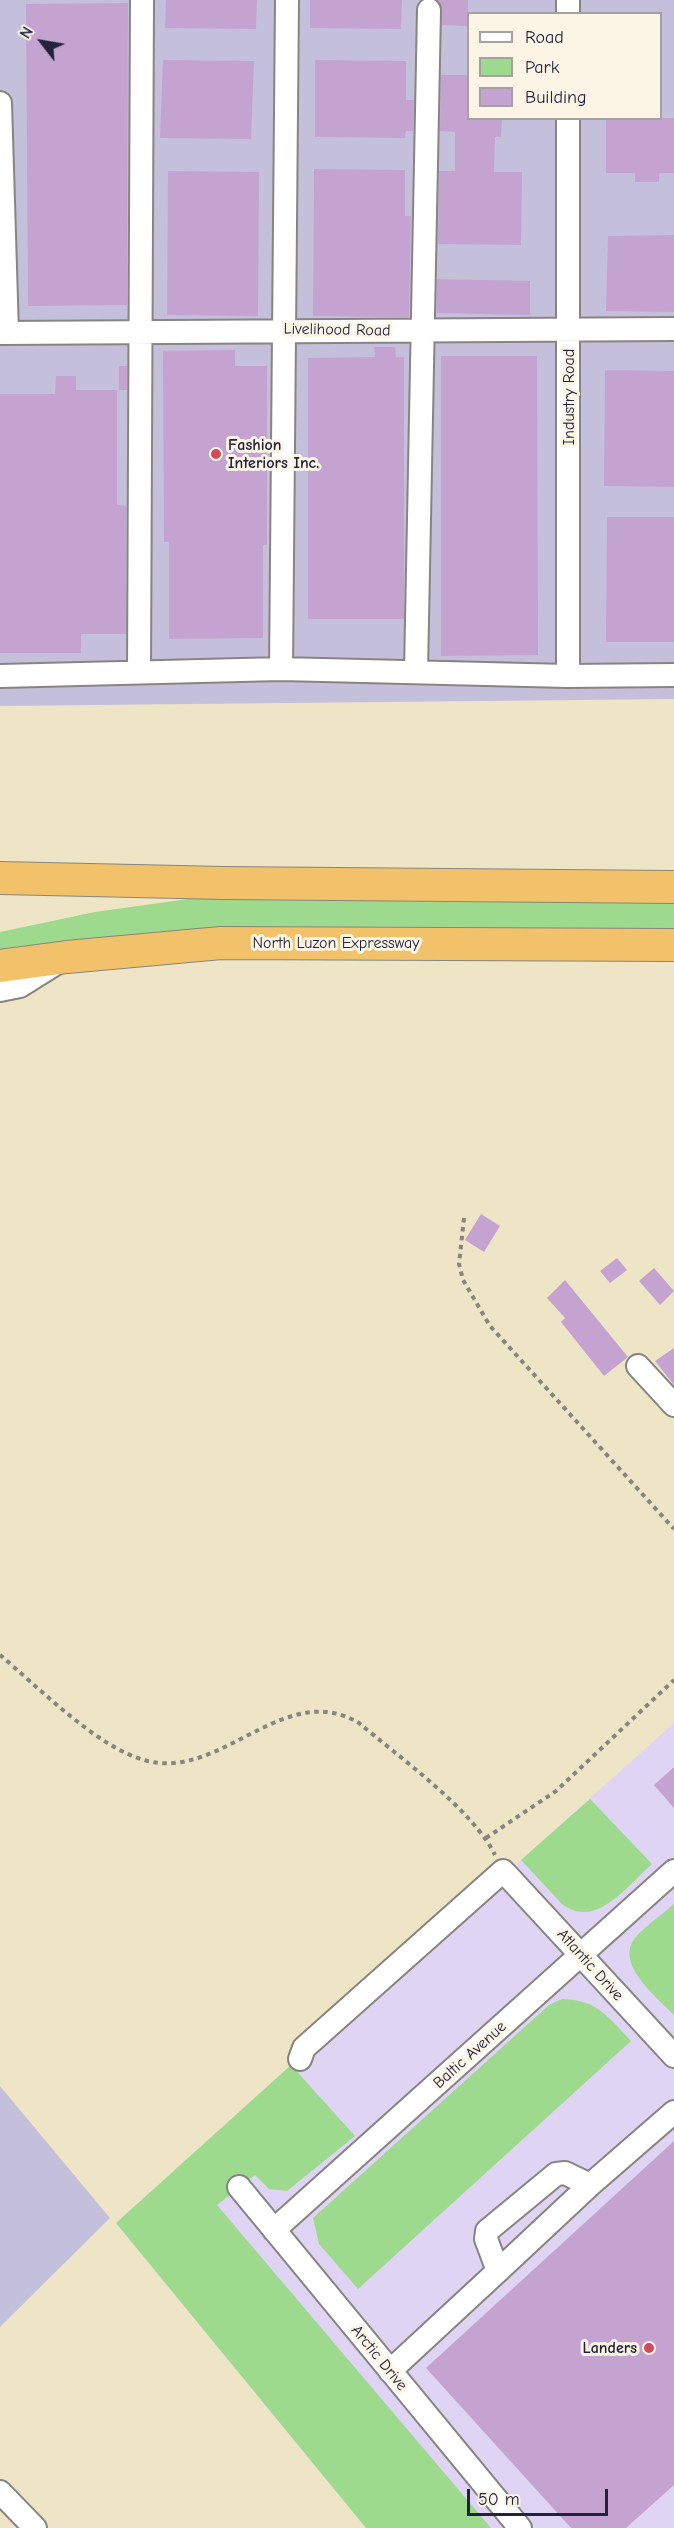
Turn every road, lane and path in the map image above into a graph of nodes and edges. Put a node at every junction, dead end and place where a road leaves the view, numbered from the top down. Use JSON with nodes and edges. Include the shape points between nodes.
{"nodes":[{"id":1,"x":142,"y":0,"type":"edge"},
{"id":2,"x":287,"y":0,"type":"edge"},
{"id":3,"x":429,"y":10,"type":"dead end"},
{"id":4,"x":0,"y":103,"type":"edge"},
{"id":5,"x":568,"y":120,"type":"edge"},
{"id":6,"x":2,"y":233,"type":"edge"},
{"id":7,"x":674,"y":329,"type":"edge"},
{"id":8,"x":285,"y":330,"type":"junction"},
{"id":9,"x":569,"y":330,"type":"junction"},
{"id":10,"x":141,"y":331,"type":"junction"},
{"id":11,"x":423,"y":331,"type":"junction"},
{"id":12,"x":3,"y":333,"type":"edge"},
{"id":13,"x":281,"y":669,"type":"junction"},
{"id":14,"x":417,"y":671,"type":"junction"},
{"id":15,"x":139,"y":672,"type":"junction"},
{"id":16,"x":674,"y":675,"type":"edge"},
{"id":17,"x":0,"y":676,"type":"edge"},
{"id":18,"x":568,"y":676,"type":"junction"},
{"id":19,"x":0,"y":878,"type":"edge"},
{"id":20,"x":674,"y":888,"type":"edge"},
{"id":21,"x":674,"y":945,"type":"edge"},
{"id":22,"x":67,"y":957,"type":"junction"},
{"id":23,"x":0,"y":966,"type":"edge"},
{"id":24,"x":0,"y":990,"type":"edge"},
{"id":25,"x":464,"y":1218,"type":"dead end"},
{"id":26,"x":638,"y":1366,"type":"dead end"},
{"id":27,"x":674,"y":1405,"type":"edge"},
{"id":28,"x":674,"y":1528,"type":"edge"},
{"id":29,"x":0,"y":1655,"type":"edge"},
{"id":30,"x":674,"y":1680,"type":"edge"},
{"id":31,"x":486,"y":1838,"type":"junction"},
{"id":32,"x":505,"y":1873,"type":"junction"},
{"id":33,"x":671,"y":1875,"type":"edge"},
{"id":34,"x":580,"y":1955,"type":"junction"},
{"id":35,"x":674,"y":2056,"type":"edge"},
{"id":36,"x":300,"y":2059,"type":"dead end"},
{"id":37,"x":674,"y":2112,"type":"edge"},
{"id":38,"x":590,"y":2185,"type":"junction"},
{"id":39,"x":239,"y":2187,"type":"dead end"},
{"id":40,"x":274,"y":2230,"type":"junction"},
{"id":41,"x":498,"y":2271,"type":"junction"},
{"id":42,"x":390,"y":2371,"type":"junction"},
{"id":43,"x":0,"y":2492,"type":"edge"},
{"id":44,"x":35,"y":2528,"type":"edge"},
{"id":45,"x":520,"y":2528,"type":"edge"}],
"edges":[{"from":1,"to":10,"type":"street"},
{"from":2,"to":8,"type":"street"},
{"from":3,"to":11,"type":"street"},
{"from":4,"to":6,"type":"street"},
{"from":5,"to":9,"type":"street","name":"Industry Road"},
{"from":6,"to":12,"type":"street"},
{"from":7,"to":9,"type":"street","name":"Livelihood Road"},
{"from":8,"to":10,"type":"street","name":"Livelihood Road"},
{"from":8,"to":11,"type":"street","name":"Livelihood Road"},
{"from":8,"to":13,"type":"street"},
{"from":9,"to":11,"type":"street","name":"Livelihood Road"},
{"from":9,"to":18,"type":"street","name":"Industry Road"},
{"from":10,"to":12,"type":"street","name":"Livelihood Road"},
{"from":10,"to":15,"type":"street"},
{"from":11,"to":14,"type":"street"},
{"from":13,"to":14,"type":"street"},
{"from":13,"to":15,"type":"street"},
{"from":14,"to":18,"type":"street"},
{"from":15,"to":17,"type":"street"},
{"from":16,"to":18,"type":"street"},
{"from":19,"to":20,"type":"highway"},
{"from":21,"to":22,"type":"highway","name":"North Luzon Expressway","via":[[222,944]]},
{"from":22,"to":23,"type":"highway","name":"North Luzon Expressway"},
{"from":22,"to":24,"type":"street","via":[[20,986]]},
{"from":25,"to":28,"type":"path","via":[[459,1264],[463,1280],[490,1326]]},
{"from":26,"to":27,"type":"street"},
{"from":29,"to":31,"type":"path","via":[[96,1734],[142,1760],[164,1764],[201,1757],[290,1716],[327,1710],[345,1715],[454,1804]]},
{"from":30,"to":31,"type":"path","via":[[556,1791]]},
{"from":31,"to":32,"type":"path"},
{"from":32,"to":34,"type":"street","name":"Atlantic Drive"},
{"from":32,"to":36,"type":"street","via":[[304,2048]]},
{"from":33,"to":34,"type":"street","name":"Baltic Avenue"},
{"from":34,"to":35,"type":"street","name":"Atlantic Drive"},
{"from":34,"to":40,"type":"street","name":"Baltic Avenue"},
{"from":37,"to":38,"type":"street"},
{"from":38,"to":41,"type":"street"},
{"from":38,"to":41,"type":"street","via":[[565,2172],[556,2174],[487,2231],[488,2246]]},
{"from":39,"to":40,"type":"street","name":"Arctic Drive"},
{"from":40,"to":42,"type":"street","name":"Arctic Drive"},
{"from":41,"to":42,"type":"street"},
{"from":42,"to":45,"type":"street","name":"Arctic Drive"},
{"from":43,"to":44,"type":"street"}]}
